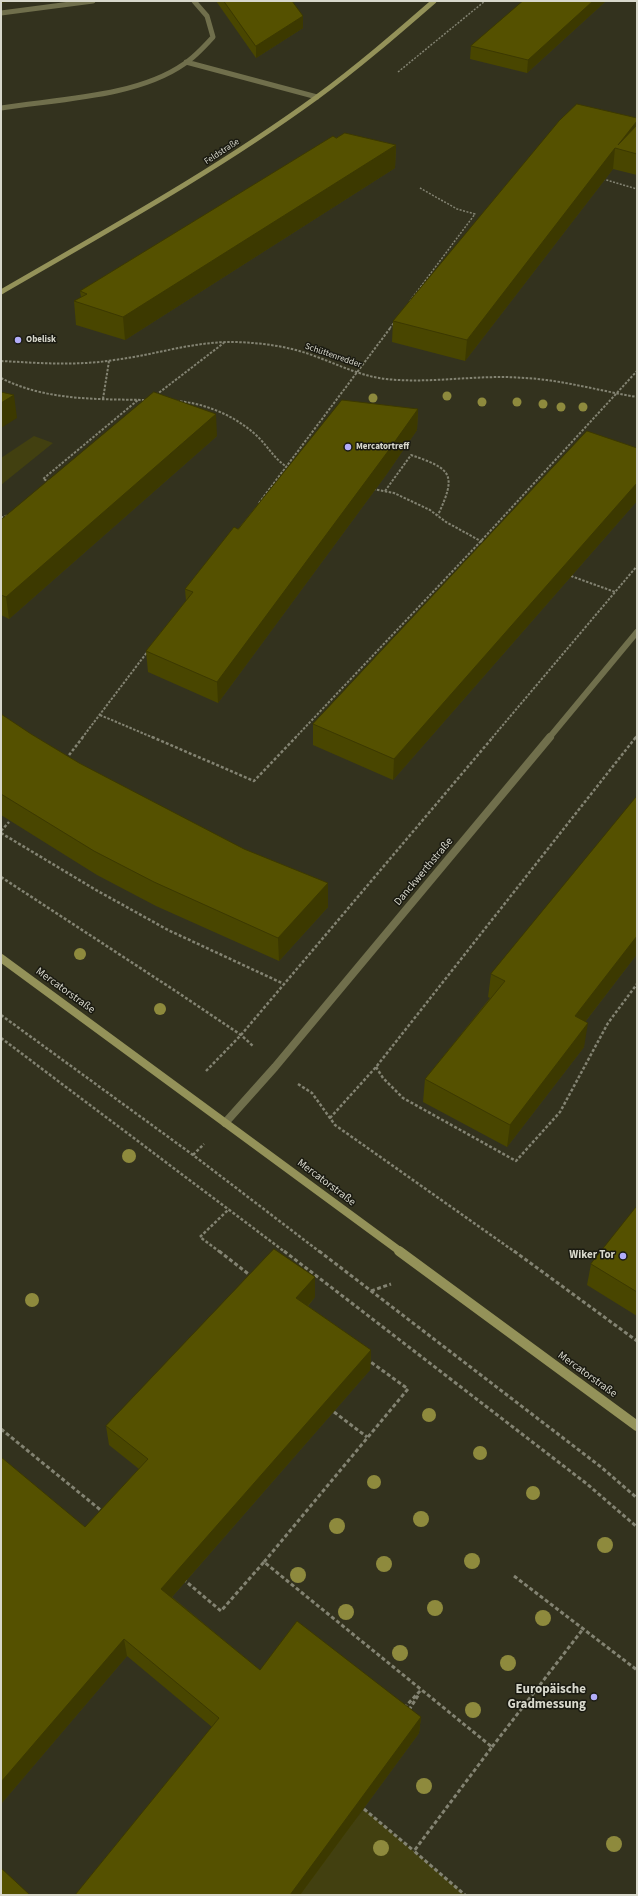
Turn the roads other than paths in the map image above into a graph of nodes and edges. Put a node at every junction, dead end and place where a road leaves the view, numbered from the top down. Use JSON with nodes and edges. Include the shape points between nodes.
{"nodes":[{"id":1,"x":93,"y":1,"type":"edge"},
{"id":2,"x":194,"y":1,"type":"edge"},
{"id":3,"x":434,"y":1,"type":"edge"},
{"id":4,"x":1,"y":13,"type":"edge"},
{"id":5,"x":186,"y":62,"type":"junction"},
{"id":6,"x":317,"y":97,"type":"junction"},
{"id":7,"x":1,"y":108,"type":"edge"},
{"id":8,"x":1,"y":292,"type":"edge"},
{"id":9,"x":637,"y":632,"type":"edge"},
{"id":10,"x":1,"y":958,"type":"edge"},
{"id":11,"x":225,"y":1123,"type":"junction"},
{"id":12,"x":637,"y":1426,"type":"edge"}],
"edges":[{"from":1,"to":4,"type":"street"},
{"from":2,"to":5,"type":"street","via":[[207,16],[213,37],[202,51]]},
{"from":3,"to":6,"type":"street","name":"Feldstraße"},
{"from":5,"to":6,"type":"street"},
{"from":5,"to":7,"type":"street","via":[[165,76],[145,84]]},
{"from":6,"to":8,"type":"street","name":"Feldstraße","via":[[226,159]]},
{"from":9,"to":11,"type":"street","name":"Danckwerthstraße","via":[[275,1067]]},
{"from":10,"to":11,"type":"street","name":"Mercatorstraße"},
{"from":11,"to":12,"type":"street","name":"Mercatorstraße"}]}
